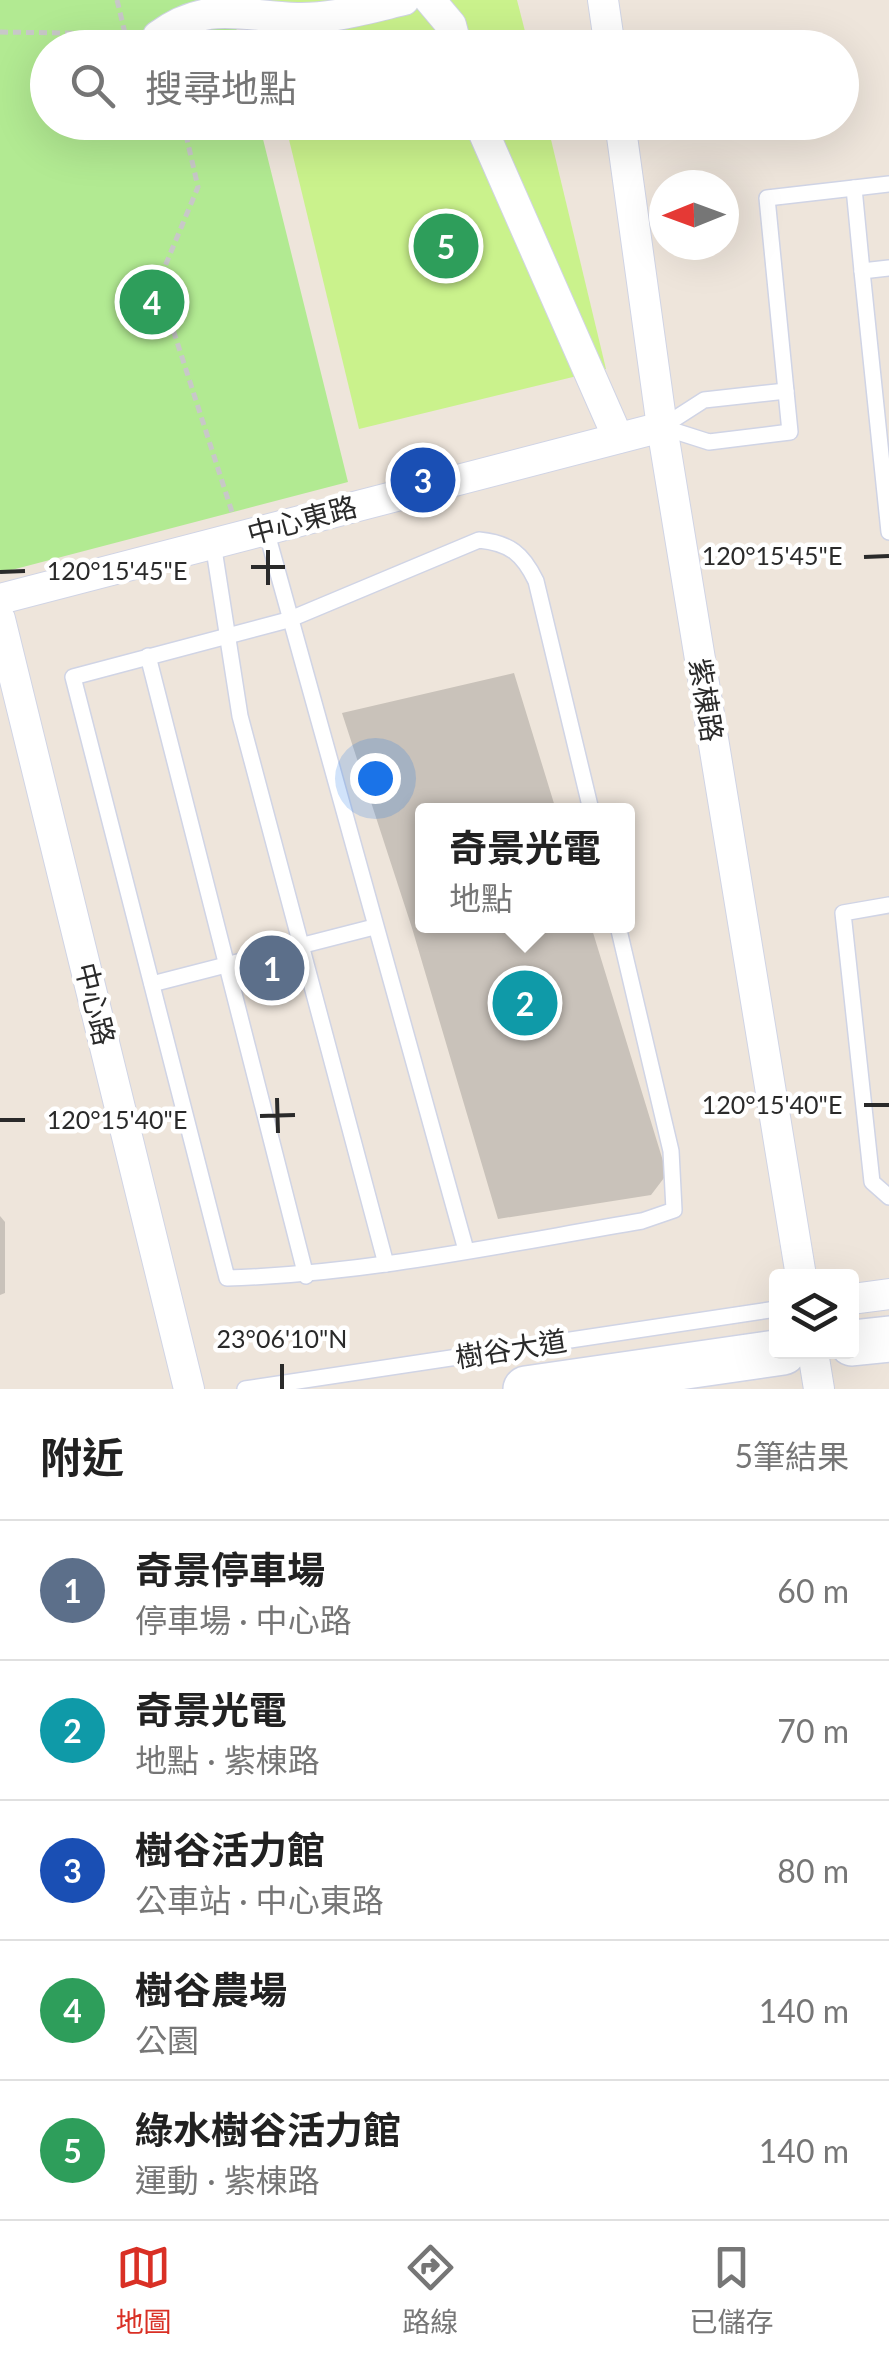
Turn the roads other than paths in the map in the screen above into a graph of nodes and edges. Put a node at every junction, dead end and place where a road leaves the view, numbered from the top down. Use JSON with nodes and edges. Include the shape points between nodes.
{"nodes":[{"id":1,"x":404,"y":0,"type":"edge"},
{"id":2,"x":430,"y":0,"type":"edge"},
{"id":3,"x":603,"y":0,"type":"edge"},
{"id":4,"x":165,"y":30,"type":"edge"},
{"id":5,"x":452,"y":30,"type":"edge"},
{"id":6,"x":607,"y":30,"type":"edge"},
{"id":7,"x":487,"y":140,"type":"edge"},
{"id":8,"x":622,"y":140,"type":"edge"},
{"id":9,"x":889,"y":184,"type":"edge"},
{"id":10,"x":854,"y":188,"type":"junction"},
{"id":11,"x":889,"y":268,"type":"edge"},
{"id":12,"x":862,"y":271,"type":"junction"},
{"id":13,"x":786,"y":391,"type":"junction"},
{"id":14,"x":662,"y":426,"type":"junction"},
{"id":15,"x":618,"y":438,"type":"junction"},
{"id":16,"x":266,"y":530,"type":"junction"},
{"id":17,"x":889,"y":532,"type":"edge"},
{"id":18,"x":213,"y":543,"type":"junction"},
{"id":19,"x":0,"y":598,"type":"edge"},
{"id":20,"x":0,"y":619,"type":"edge"},
{"id":21,"x":288,"y":620,"type":"junction"},
{"id":22,"x":230,"y":632,"type":"junction"},
{"id":23,"x":148,"y":656,"type":"junction"},
{"id":24,"x":588,"y":803,"type":"edge"},
{"id":25,"x":889,"y":905,"type":"edge"},
{"id":26,"x":374,"y":928,"type":"junction"},
{"id":27,"x":620,"y":933,"type":"edge"},
{"id":28,"x":303,"y":946,"type":"junction"},
{"id":29,"x":225,"y":964,"type":"junction"},
{"id":30,"x":152,"y":984,"type":"junction"},
{"id":31,"x":889,"y":1196,"type":"edge"},
{"id":32,"x":466,"y":1250,"type":"junction"},
{"id":33,"x":386,"y":1264,"type":"junction"},
{"id":34,"x":799,"y":1269,"type":"edge"},
{"id":35,"x":306,"y":1276,"type":"junction"},
{"id":36,"x":889,"y":1294,"type":"edge"},
{"id":37,"x":859,"y":1298,"type":"edge"},
{"id":38,"x":769,"y":1310,"type":"edge"},
{"id":39,"x":889,"y":1339,"type":"edge"},
{"id":40,"x":859,"y":1342,"type":"edge"},
{"id":41,"x":769,"y":1354,"type":"edge"},
{"id":42,"x":813,"y":1359,"type":"edge"},
{"id":43,"x":190,"y":1389,"type":"edge"},
{"id":44,"x":246,"y":1389,"type":"edge"},
{"id":45,"x":526,"y":1389,"type":"edge"},
{"id":46,"x":819,"y":1389,"type":"edge"}],
"edges":[{"from":1,"to":4,"type":"street","via":[[300,18],[216,10],[182,16]]},
{"from":2,"to":5,"type":"street"},
{"from":3,"to":6,"type":"street"},
{"from":7,"to":15,"type":"street"},
{"from":8,"to":14,"type":"street","name":"紫棟路"},
{"from":9,"to":10,"type":"lane"},
{"from":10,"to":12,"type":"lane"},
{"from":10,"to":13,"type":"lane","via":[[767,198]]},
{"from":11,"to":12,"type":"lane"},
{"from":12,"to":17,"type":"lane"},
{"from":13,"to":14,"type":"lane","via":[[704,400]]},
{"from":13,"to":14,"type":"lane","via":[[790,432],[708,442]]},
{"from":14,"to":15,"type":"street","name":"中心東路"},
{"from":14,"to":34,"type":"street","name":"紫棟路"},
{"from":15,"to":16,"type":"street","name":"中心東路"},
{"from":16,"to":18,"type":"street","name":"中心東路"},
{"from":16,"to":21,"type":"lane"},
{"from":18,"to":19,"type":"street","name":"中心東路"},
{"from":18,"to":22,"type":"lane"},
{"from":20,"to":43,"type":"street","name":"中心路"},
{"from":21,"to":22,"type":"lane"},
{"from":21,"to":24,"type":"lane","via":[[479,540],[502,542],[524,557],[536,581]]},
{"from":21,"to":26,"type":"lane"},
{"from":22,"to":23,"type":"lane"},
{"from":22,"to":28,"type":"lane","via":[[240,716]]},
{"from":23,"to":29,"type":"lane"},
{"from":23,"to":30,"type":"lane","via":[[72,677]]},
{"from":25,"to":31,"type":"lane","via":[[843,912],[872,1182]]},
{"from":26,"to":28,"type":"lane"},
{"from":26,"to":32,"type":"lane"},
{"from":27,"to":32,"type":"lane","via":[[670,1151],[674,1210],[642,1222]]},
{"from":28,"to":29,"type":"lane"},
{"from":28,"to":33,"type":"lane"},
{"from":29,"to":30,"type":"lane"},
{"from":29,"to":35,"type":"lane"},
{"from":30,"to":35,"type":"lane","via":[[227,1278]]},
{"from":32,"to":33,"type":"lane"},
{"from":33,"to":35,"type":"lane"},
{"from":36,"to":37,"type":"street"},
{"from":38,"to":44,"type":"lane","name":"樹谷大道"},
{"from":39,"to":40,"type":"street"},
{"from":41,"to":45,"type":"street","name":"樹谷大道"},
{"from":42,"to":46,"type":"street"}]}
